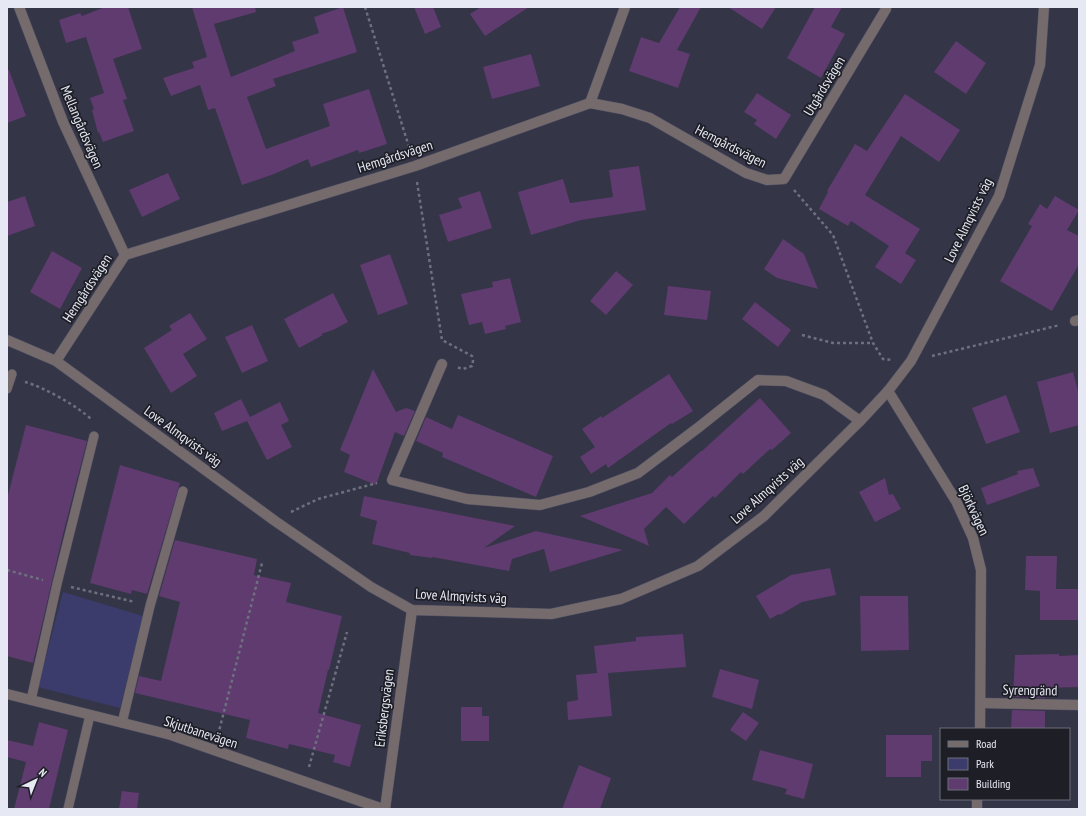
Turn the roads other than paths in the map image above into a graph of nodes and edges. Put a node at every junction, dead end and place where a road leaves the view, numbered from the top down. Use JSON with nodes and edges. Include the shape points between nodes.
{"nodes":[{"id":1,"x":19,"y":7,"type":"edge"},
{"id":2,"x":625,"y":7,"type":"edge"},
{"id":3,"x":886,"y":7,"type":"edge"},
{"id":4,"x":1044,"y":7,"type":"edge"},
{"id":5,"x":590,"y":103,"type":"junction"},
{"id":6,"x":784,"y":179,"type":"joint"},
{"id":7,"x":125,"y":255,"type":"junction"},
{"id":8,"x":7,"y":340,"type":"edge"},
{"id":9,"x":56,"y":360,"type":"junction"},
{"id":10,"x":442,"y":364,"type":"road end"},
{"id":11,"x":888,"y":391,"type":"junction"},
{"id":12,"x":860,"y":420,"type":"junction"},
{"id":13,"x":94,"y":436,"type":"road end"},
{"id":14,"x":184,"y":491,"type":"dead end"},
{"id":15,"x":412,"y":610,"type":"junction"},
{"id":16,"x":7,"y":694,"type":"edge"},
{"id":17,"x":31,"y":700,"type":"junction"},
{"id":18,"x":981,"y":703,"type":"junction"},
{"id":19,"x":1079,"y":705,"type":"edge"},
{"id":20,"x":90,"y":715,"type":"junction"},
{"id":21,"x":122,"y":723,"type":"junction"},
{"id":22,"x":980,"y":728,"type":"edge"},
{"id":23,"x":68,"y":809,"type":"edge"},
{"id":24,"x":384,"y":809,"type":"edge"}],
"edges":[{"from":1,"to":7,"type":"street","name":"Mellangårdsvägen","via":[[63,122]]},
{"from":2,"to":5,"type":"street"},
{"from":3,"to":6,"type":"street","name":"Utgårdsvägen"},
{"from":4,"to":11,"type":"street","name":"Love Almqvists väg","via":[[1040,65],[999,196],[911,361]]},
{"from":5,"to":6,"type":"street","name":"Hemgårdsvägen","via":[[650,118],[746,173],[767,180]]},
{"from":5,"to":7,"type":"street","name":"Hemgårdsvägen","via":[[415,166]]},
{"from":7,"to":9,"type":"street","name":"Hemgårdsvägen"},
{"from":8,"to":9,"type":"street","name":"Love Almqvists väg"},
{"from":9,"to":15,"type":"street","name":"Love Almqvists väg","via":[[275,521],[371,587]]},
{"from":10,"to":12,"type":"street","via":[[392,480],[467,499],[540,505],[589,492],[638,473],[758,380],[786,381],[824,395]]},
{"from":11,"to":12,"type":"street","name":"Love Almqvists väg"},
{"from":11,"to":18,"type":"street","name":"Björkvägen","via":[[956,501],[973,538],[981,570]]},
{"from":12,"to":15,"type":"street","name":"Love Almqvists väg","via":[[764,516],[698,566],[621,598],[551,614]]},
{"from":13,"to":17,"type":"lane"},
{"from":14,"to":21,"type":"lane","via":[[150,606]]},
{"from":15,"to":24,"type":"street","name":"Eriksbergsvägen"},
{"from":16,"to":17,"type":"street","name":"Skjutbanevägen"},
{"from":17,"to":20,"type":"street","name":"Skjutbanevägen"},
{"from":18,"to":19,"type":"street","name":"Syrengränd"},
{"from":18,"to":22,"type":"street","name":"Björkvägen"},
{"from":20,"to":21,"type":"street","name":"Skjutbanevägen"},
{"from":20,"to":23,"type":"lane"},
{"from":21,"to":24,"type":"street","name":"Skjutbanevägen","via":[[170,735]]}]}
